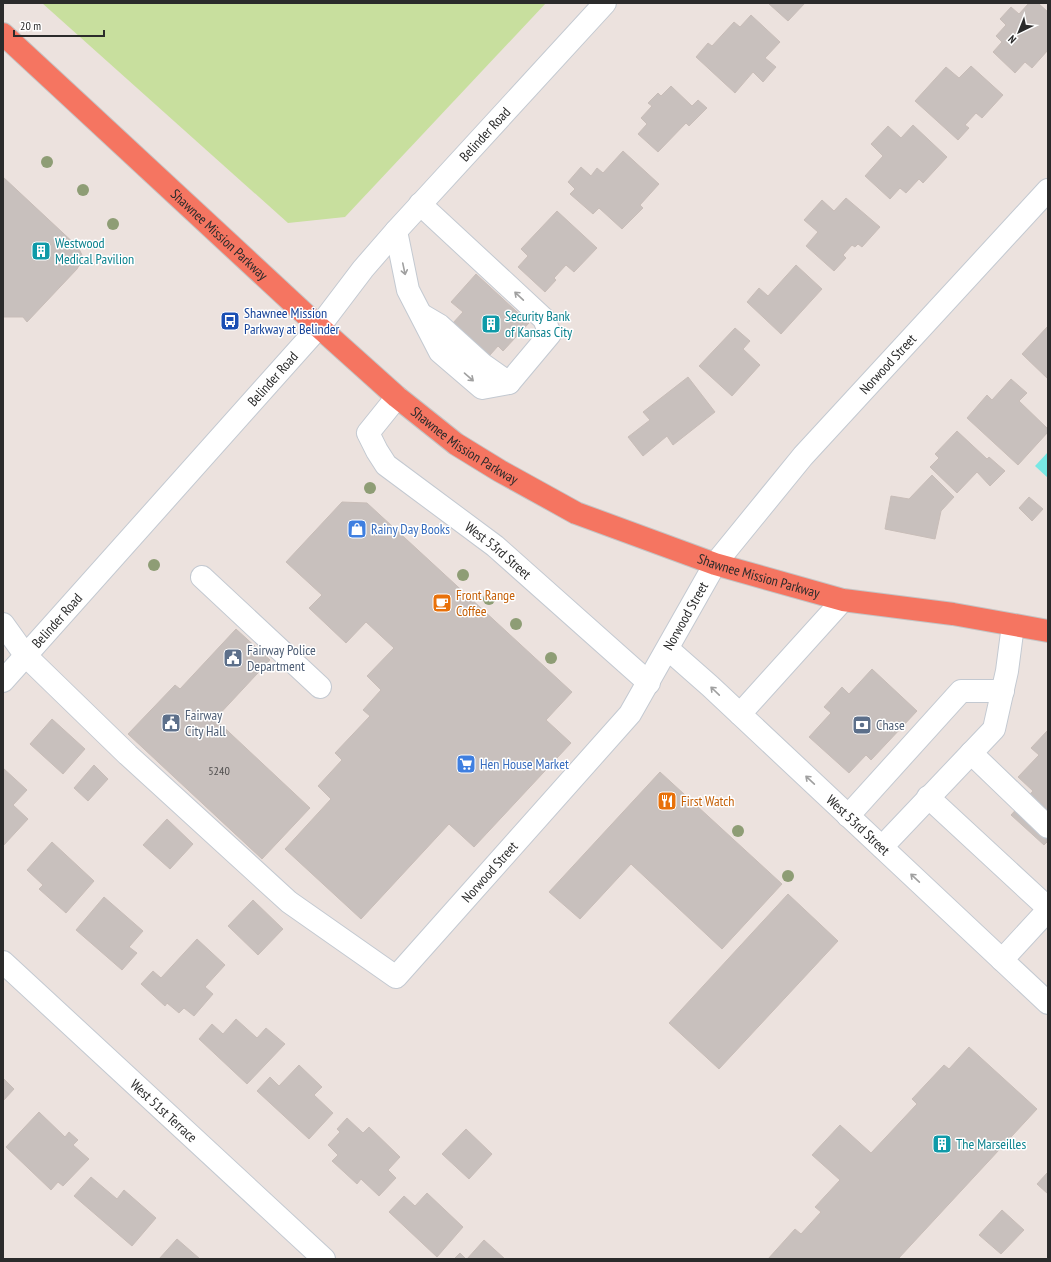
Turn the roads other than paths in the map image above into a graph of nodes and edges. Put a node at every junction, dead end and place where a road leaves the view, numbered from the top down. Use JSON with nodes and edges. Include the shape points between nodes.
{"nodes":[{"id":1,"x":605,"y":3,"type":"edge"},
{"id":2,"x":3,"y":34,"type":"edge"},
{"id":3,"x":1048,"y":190,"type":"edge"},
{"id":4,"x":420,"y":204,"type":"junction"},
{"id":5,"x":396,"y":230,"type":"junction"},
{"id":6,"x":319,"y":327,"type":"junction"},
{"id":7,"x":397,"y":397,"type":"junction"},
{"id":8,"x":715,"y":564,"type":"junction"},
{"id":9,"x":202,"y":577,"type":"dead end"},
{"id":10,"x":843,"y":600,"type":"junction"},
{"id":11,"x":3,"y":624,"type":"edge"},
{"id":12,"x":1013,"y":625,"type":"junction"},
{"id":13,"x":1048,"y":631,"type":"edge"},
{"id":14,"x":668,"y":649,"type":"junction"},
{"id":15,"x":26,"y":656,"type":"junction"},
{"id":16,"x":3,"y":681,"type":"edge"},
{"id":17,"x":649,"y":682,"type":"junction"},
{"id":18,"x":320,"y":687,"type":"dead end"},
{"id":19,"x":1003,"y":691,"type":"junction"},
{"id":20,"x":740,"y":714,"type":"junction"},
{"id":21,"x":971,"y":753,"type":"junction"},
{"id":22,"x":928,"y":798,"type":"junction"},
{"id":23,"x":848,"y":816,"type":"junction"},
{"id":24,"x":1048,"y":827,"type":"edge"},
{"id":25,"x":882,"y":847,"type":"junction"},
{"id":26,"x":1048,"y":909,"type":"edge"},
{"id":27,"x":1002,"y":960,"type":"junction"},
{"id":28,"x":3,"y":962,"type":"edge"},
{"id":29,"x":1048,"y":1003,"type":"edge"},
{"id":30,"x":324,"y":1259,"type":"edge"}],
"edges":[{"from":1,"to":4,"type":"street","name":"Belinder Road"},
{"from":2,"to":6,"type":"highway","name":"Shawnee Mission Parkway"},
{"from":3,"to":8,"type":"street","name":"Norwood Street","via":[[802,456]]},
{"from":4,"to":5,"type":"street","name":"Belinder Road"},
{"from":5,"to":4,"type":"street","one_way":true,"via":[[408,290],[440,352],[482,388],[508,383],[550,334],[544,319]]},
{"from":5,"to":6,"type":"street","name":"Belinder Road"},
{"from":6,"to":7,"type":"highway","name":"Shawnee Mission Parkway"},
{"from":6,"to":15,"type":"street","name":"Belinder Road"},
{"from":7,"to":8,"type":"highway","name":"Shawnee Mission Parkway","via":[[456,444],[576,513]]},
{"from":7,"to":17,"type":"street","name":"West 53rd Street","via":[[368,433],[386,465],[495,546]]},
{"from":8,"to":10,"type":"highway","name":"Shawnee Mission Parkway"},
{"from":8,"to":14,"type":"street","name":"Norwood Street"},
{"from":9,"to":18,"type":"street"},
{"from":10,"to":12,"type":"highway","name":"Shawnee Mission Parkway","via":[[926,610]]},
{"from":10,"to":20,"type":"street"},
{"from":11,"to":15,"type":"street"},
{"from":12,"to":13,"type":"highway","name":"Shawnee Mission Parkway"},
{"from":12,"to":19,"type":"street"},
{"from":14,"to":17,"type":"street","name":"Norwood Street"},
{"from":20,"to":14,"type":"street","name":"West 53rd Street","one_way":true},
{"from":15,"to":16,"type":"street","name":"Belinder Road"},
{"from":15,"to":17,"type":"street","name":"Norwood Street","via":[[128,756],[289,902],[396,976],[630,714]]},
{"from":19,"to":21,"type":"street","via":[[994,729]]},
{"from":19,"to":23,"type":"street","via":[[961,691]]},
{"from":23,"to":20,"type":"street","name":"West 53rd Street","one_way":true},
{"from":21,"to":22,"type":"street"},
{"from":21,"to":24,"type":"street"},
{"from":22,"to":25,"type":"street"},
{"from":22,"to":26,"type":"street"},
{"from":23,"to":25,"type":"street","name":"West 53rd Street"},
{"from":27,"to":25,"type":"street","name":"West 53rd Street","one_way":true},
{"from":26,"to":27,"type":"street"},
{"from":27,"to":29,"type":"street","name":"West 53rd Street"},
{"from":28,"to":30,"type":"street","name":"West 51st Terrace"}]}
